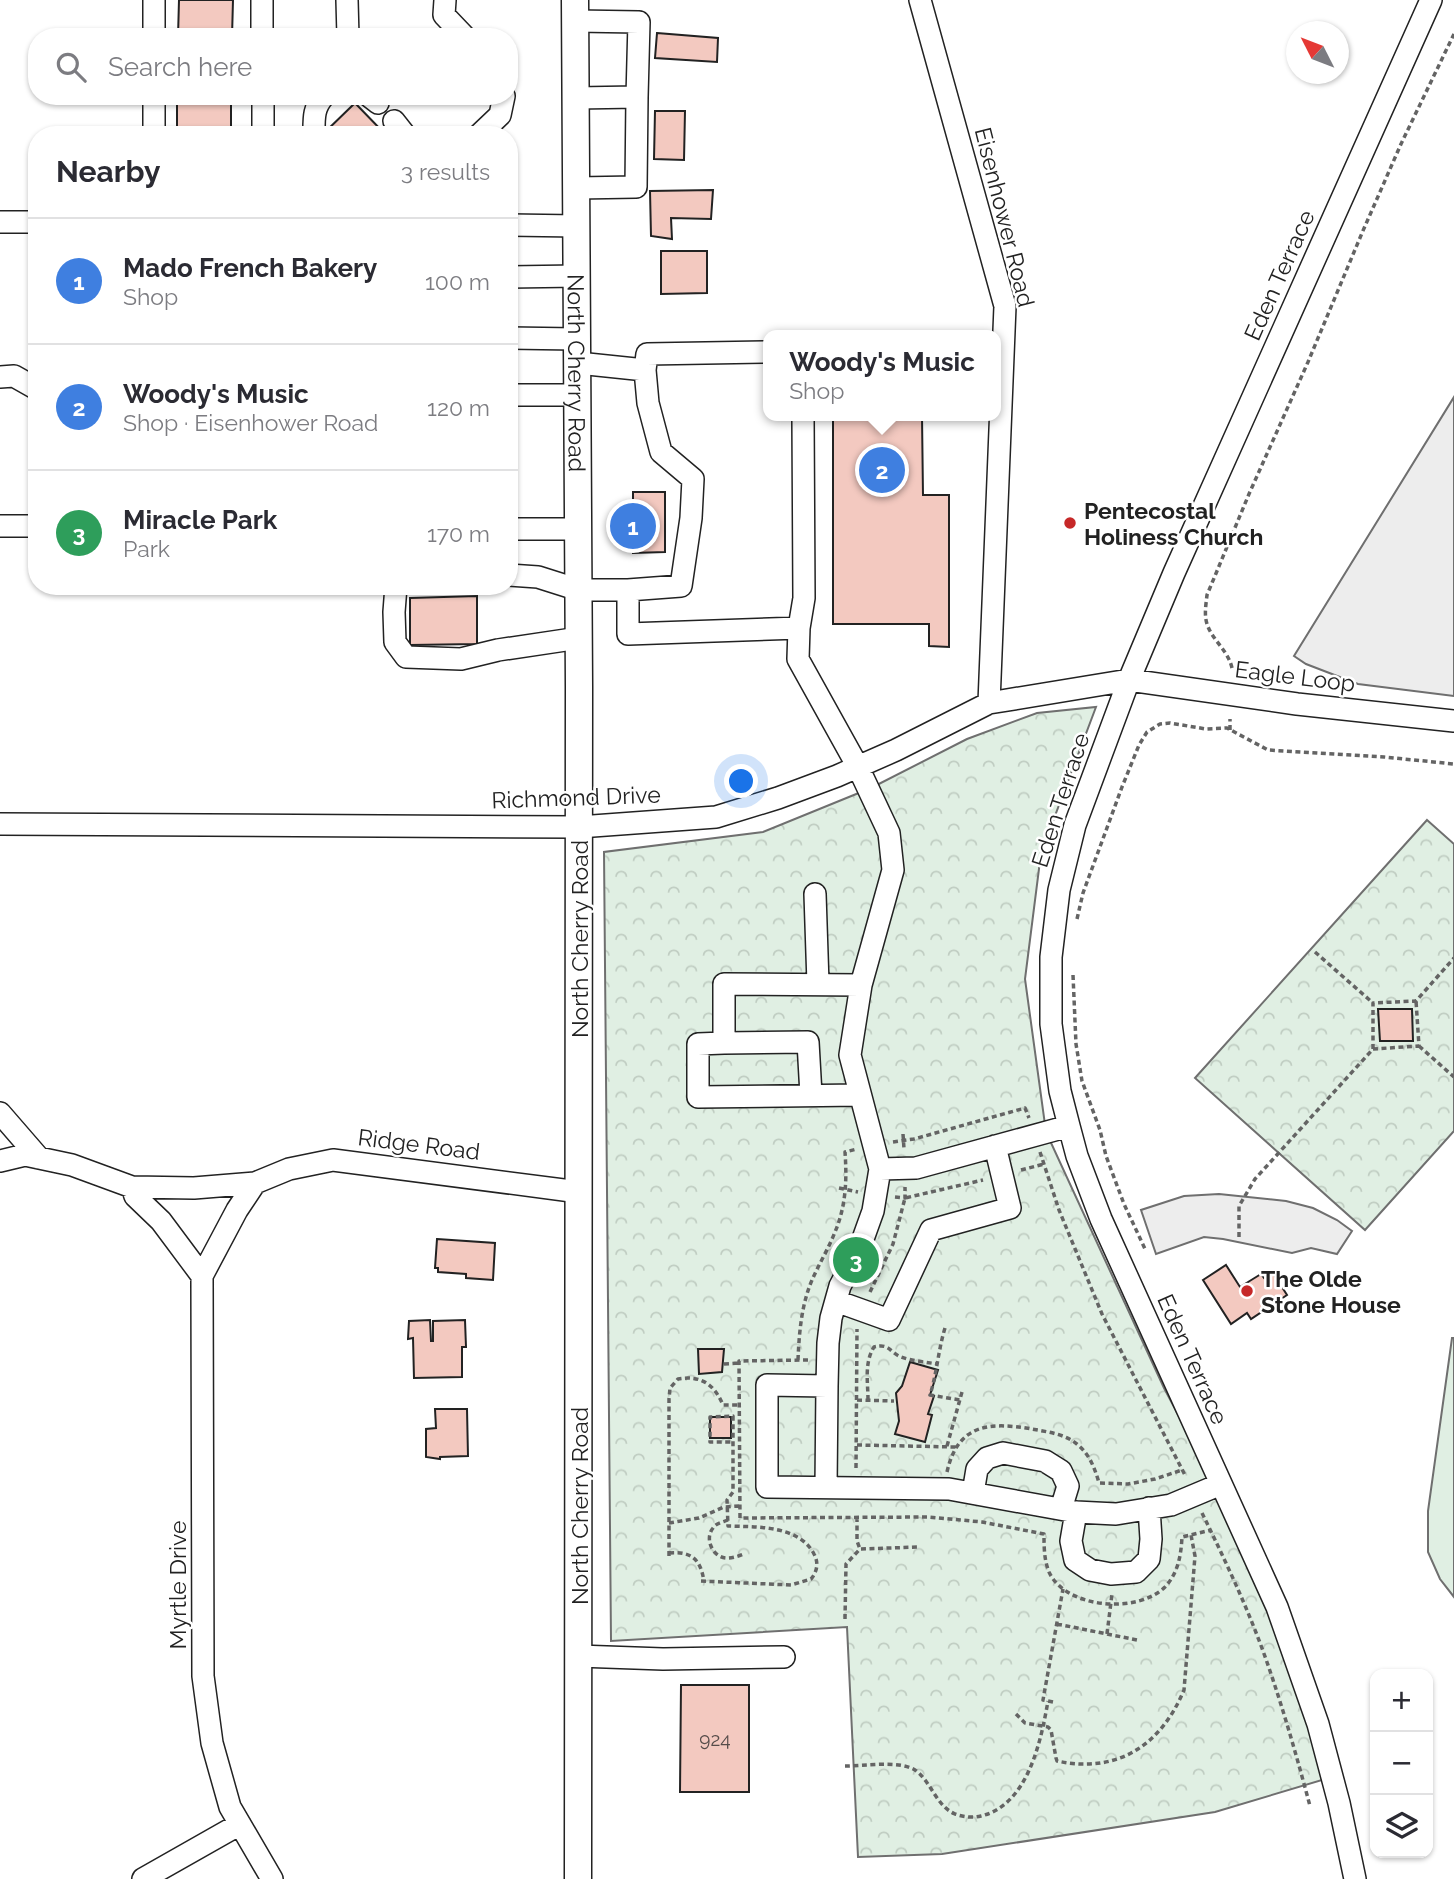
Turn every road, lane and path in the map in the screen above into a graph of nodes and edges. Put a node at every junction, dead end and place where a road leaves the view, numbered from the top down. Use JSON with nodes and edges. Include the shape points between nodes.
{"nodes":[{"id":1,"x":154,"y":0,"type":"edge"},
{"id":2,"x":262,"y":0,"type":"edge"},
{"id":3,"x":347,"y":0,"type":"edge"},
{"id":4,"x":445,"y":0,"type":"edge"},
{"id":5,"x":920,"y":0,"type":"edge"},
{"id":6,"x":1431,"y":0,"type":"edge"},
{"id":7,"x":575,"y":11,"type":"edge"},
{"id":8,"x":154,"y":28,"type":"edge"},
{"id":9,"x":262,"y":28,"type":"edge"},
{"id":10,"x":348,"y":28,"type":"edge"},
{"id":11,"x":457,"y":28,"type":"edge"},
{"id":12,"x":1454,"y":34,"type":"edge"},
{"id":13,"x":637,"y":97,"type":"junction"},
{"id":14,"x":576,"y":98,"type":"junction"},
{"id":15,"x":154,"y":105,"type":"edge"},
{"id":16,"x":263,"y":105,"type":"edge"},
{"id":17,"x":317,"y":105,"type":"edge"},
{"id":18,"x":502,"y":105,"type":"edge"},
{"id":19,"x":154,"y":126,"type":"edge"},
{"id":20,"x":263,"y":126,"type":"edge"},
{"id":21,"x":314,"y":126,"type":"edge"},
{"id":22,"x":488,"y":126,"type":"edge"},
{"id":23,"x":577,"y":188,"type":"junction"},
{"id":24,"x":0,"y":222,"type":"edge"},
{"id":25,"x":28,"y":222,"type":"edge"},
{"id":26,"x":518,"y":225,"type":"edge"},
{"id":27,"x":578,"y":226,"type":"junction"},
{"id":28,"x":578,"y":276,"type":"junction"},
{"id":29,"x":518,"y":277,"type":"edge"},
{"id":30,"x":518,"y":340,"type":"edge"},
{"id":31,"x":577,"y":351,"type":"junction"},
{"id":32,"x":763,"y":352,"type":"edge"},
{"id":33,"x":645,"y":370,"type":"junction"},
{"id":34,"x":0,"y":377,"type":"edge"},
{"id":35,"x":28,"y":384,"type":"edge"},
{"id":36,"x":518,"y":395,"type":"edge"},
{"id":37,"x":578,"y":395,"type":"junction"},
{"id":38,"x":1001,"y":405,"type":"edge"},
{"id":39,"x":803,"y":421,"type":"edge"},
{"id":40,"x":1000,"y":421,"type":"edge"},
{"id":41,"x":0,"y":526,"type":"edge"},
{"id":42,"x":28,"y":526,"type":"edge"},
{"id":43,"x":518,"y":528,"type":"edge"},
{"id":44,"x":578,"y":529,"type":"junction"},
{"id":45,"x":518,"y":576,"type":"edge"},
{"id":46,"x":579,"y":590,"type":"junction"},
{"id":47,"x":628,"y":590,"type":"junction"},
{"id":48,"x":395,"y":595,"type":"edge"},
{"id":49,"x":799,"y":628,"type":"junction"},
{"id":50,"x":579,"y":638,"type":"junction"},
{"id":51,"x":1232,"y":668,"type":"dead end"},
{"id":52,"x":1129,"y":680,"type":"junction"},
{"id":53,"x":989,"y":703,"type":"junction"},
{"id":54,"x":1230,"y":719,"type":"dead end"},
{"id":55,"x":1454,"y":721,"type":"edge"},
{"id":56,"x":1230,"y":730,"type":"junction"},
{"id":57,"x":1454,"y":764,"type":"edge"},
{"id":58,"x":858,"y":767,"type":"junction"},
{"id":59,"x":0,"y":824,"type":"edge"},
{"id":60,"x":579,"y":827,"type":"junction"},
{"id":61,"x":815,"y":894,"type":"dead end"},
{"id":62,"x":1075,"y":925,"type":"dead end"},
{"id":63,"x":1315,"y":952,"type":"dead end"},
{"id":64,"x":1454,"y":958,"type":"edge"},
{"id":65,"x":1073,"y":972,"type":"dead end"},
{"id":66,"x":818,"y":984,"type":"junction"},
{"id":67,"x":861,"y":985,"type":"junction"},
{"id":68,"x":1416,"y":1001,"type":"junction"},
{"id":69,"x":1373,"y":1003,"type":"junction"},
{"id":70,"x":724,"y":1043,"type":"junction"},
{"id":71,"x":1419,"y":1046,"type":"junction"},
{"id":72,"x":1373,"y":1049,"type":"junction"},
{"id":73,"x":1454,"y":1077,"type":"edge"},
{"id":74,"x":811,"y":1095,"type":"junction"},
{"id":75,"x":860,"y":1095,"type":"junction"},
{"id":76,"x":0,"y":1113,"type":"edge"},
{"id":77,"x":1030,"y":1122,"type":"dead end"},
{"id":78,"x":1069,"y":1126,"type":"junction"},
{"id":79,"x":903,"y":1134,"type":"dead end"},
{"id":80,"x":903,"y":1140,"type":"junction"},
{"id":81,"x":884,"y":1143,"type":"dead end"},
{"id":82,"x":995,"y":1146,"type":"junction"},
{"id":83,"x":863,"y":1148,"type":"dead end"},
{"id":84,"x":1040,"y":1150,"type":"dead end"},
{"id":85,"x":39,"y":1158,"type":"junction"},
{"id":86,"x":904,"y":1158,"type":"dead end"},
{"id":87,"x":0,"y":1161,"type":"edge"},
{"id":88,"x":880,"y":1169,"type":"junction"},
{"id":89,"x":255,"y":1183,"type":"junction"},
{"id":90,"x":132,"y":1187,"type":"junction"},
{"id":91,"x":839,"y":1188,"type":"dead end"},
{"id":92,"x":846,"y":1189,"type":"junction"},
{"id":93,"x":579,"y":1192,"type":"junction"},
{"id":94,"x":864,"y":1193,"type":"dead end"},
{"id":95,"x":1239,"y":1237,"type":"dead end"},
{"id":96,"x":1146,"y":1251,"type":"dead end"},
{"id":97,"x":202,"y":1276,"type":"junction"},
{"id":98,"x":836,"y":1301,"type":"junction"},
{"id":99,"x":945,"y":1328,"type":"dead end"},
{"id":100,"x":798,"y":1360,"type":"dead end"},
{"id":101,"x":738,"y":1363,"type":"dead end"},
{"id":102,"x":724,"y":1364,"type":"dead end"},
{"id":103,"x":937,"y":1364,"type":"junction"},
{"id":104,"x":827,"y":1386,"type":"junction"},
{"id":105,"x":962,"y":1392,"type":"dead end"},
{"id":106,"x":857,"y":1400,"type":"dead end"},
{"id":107,"x":868,"y":1400,"type":"junction"},
{"id":108,"x":960,"y":1400,"type":"junction"},
{"id":109,"x":894,"y":1401,"type":"dead end"},
{"id":110,"x":723,"y":1405,"type":"junction"},
{"id":111,"x":739,"y":1405,"type":"dead end"},
{"id":112,"x":723,"y":1417,"type":"junction"},
{"id":113,"x":733,"y":1442,"type":"junction"},
{"id":114,"x":857,"y":1445,"type":"dead end"},
{"id":115,"x":947,"y":1446,"type":"junction"},
{"id":116,"x":956,"y":1447,"type":"dead end"},
{"id":117,"x":1187,"y":1480,"type":"dead end"},
{"id":118,"x":1221,"y":1484,"type":"junction"},
{"id":119,"x":826,"y":1488,"type":"junction"},
{"id":120,"x":973,"y":1493,"type":"junction"},
{"id":121,"x":740,"y":1506,"type":"dead end"},
{"id":122,"x":728,"y":1507,"type":"junction"},
{"id":123,"x":1149,"y":1508,"type":"junction"},
{"id":124,"x":1201,"y":1510,"type":"dead end"},
{"id":125,"x":1069,"y":1511,"type":"junction"},
{"id":126,"x":857,"y":1517,"type":"dead end"},
{"id":127,"x":728,"y":1520,"type":"junction"},
{"id":128,"x":669,"y":1522,"type":"junction"},
{"id":129,"x":1211,"y":1530,"type":"junction"},
{"id":130,"x":1191,"y":1535,"type":"junction"},
{"id":131,"x":1182,"y":1537,"type":"dead end"},
{"id":132,"x":919,"y":1547,"type":"dead end"},
{"id":133,"x":860,"y":1549,"type":"junction"},
{"id":134,"x":744,"y":1554,"type":"dead end"},
{"id":135,"x":1062,"y":1589,"type":"dead end"},
{"id":136,"x":1112,"y":1604,"type":"dead end"},
{"id":137,"x":845,"y":1619,"type":"dead end"},
{"id":138,"x":1056,"y":1624,"type":"junction"},
{"id":139,"x":1107,"y":1633,"type":"junction"},
{"id":140,"x":1137,"y":1640,"type":"dead end"},
{"id":141,"x":578,"y":1656,"type":"junction"},
{"id":142,"x":784,"y":1657,"type":"dead end"},
{"id":143,"x":1048,"y":1701,"type":"junction"},
{"id":144,"x":1054,"y":1702,"type":"dead end"},
{"id":145,"x":1016,"y":1714,"type":"dead end"},
{"id":146,"x":1043,"y":1726,"type":"junction"},
{"id":147,"x":845,"y":1766,"type":"dead end"},
{"id":148,"x":1310,"y":1806,"type":"dead end"},
{"id":149,"x":240,"y":1824,"type":"junction"},
{"id":150,"x":143,"y":1879,"type":"edge"},
{"id":151,"x":272,"y":1879,"type":"edge"},
{"id":152,"x":578,"y":1879,"type":"edge"},
{"id":153,"x":1355,"y":1879,"type":"edge"}],
"edges":[{"from":1,"to":8,"type":"street"},
{"from":2,"to":9,"type":"street"},
{"from":3,"to":10,"type":"street"},
{"from":4,"to":11,"type":"street","via":[[444,15]]},
{"from":5,"to":38,"type":"street","name":"Eisenhower Road","via":[[1005,306]]},
{"from":6,"to":52,"type":"street","name":"Eden Terrace"},
{"from":7,"to":13,"type":"street","via":[[639,22]]},
{"from":7,"to":14,"type":"main road","name":"North Cherry Road"},
{"from":12,"to":51,"type":"path","via":[[1373,207],[1207,595],[1206,623]]},
{"from":13,"to":14,"type":"street"},
{"from":13,"to":23,"type":"street","via":[[636,187]]},
{"from":14,"to":23,"type":"main road","name":"North Cherry Road"},
{"from":15,"to":19,"type":"street"},
{"from":16,"to":20,"type":"street"},
{"from":17,"to":21,"type":"street"},
{"from":18,"to":22,"type":"street"},
{"from":23,"to":27,"type":"main road","name":"North Cherry Road"},
{"from":24,"to":25,"type":"street"},
{"from":26,"to":27,"type":"street"},
{"from":27,"to":28,"type":"main road","name":"North Cherry Road"},
{"from":28,"to":29,"type":"street"},
{"from":28,"to":31,"type":"main road","name":"North Cherry Road"},
{"from":30,"to":31,"type":"street"},
{"from":31,"to":33,"type":"street"},
{"from":31,"to":37,"type":"main road","name":"North Cherry Road"},
{"from":32,"to":33,"type":"street","via":[[647,354]]},
{"from":33,"to":47,"type":"street","via":[[661,452],[693,478],[691,518],[681,586]]},
{"from":34,"to":35,"type":"street","via":[[14,376]]},
{"from":36,"to":37,"type":"street"},
{"from":37,"to":44,"type":"main road","name":"North Cherry Road"},
{"from":39,"to":49,"type":"street","via":[[804,598]]},
{"from":40,"to":53,"type":"street","name":"Eisenhower Road"},
{"from":41,"to":42,"type":"street"},
{"from":43,"to":44,"type":"street"},
{"from":44,"to":46,"type":"main road","name":"North Cherry Road"},
{"from":45,"to":46,"type":"street"},
{"from":46,"to":47,"type":"street"},
{"from":46,"to":50,"type":"main road","name":"North Cherry Road"},
{"from":47,"to":49,"type":"street","via":[[628,634]]},
{"from":48,"to":50,"type":"street","via":[[395,642],[406,657],[461,659]]},
{"from":49,"to":58,"type":"street","via":[[798,659]]},
{"from":50,"to":60,"type":"main road","name":"North Cherry Road"},
{"from":52,"to":53,"type":"street","name":"Richmond Drive"},
{"from":52,"to":55,"type":"street","name":"Eagle Loop"},
{"from":52,"to":78,"type":"street","name":"Eden Terrace","via":[[1075,825],[1059,890],[1051,957],[1051,1024]]},
{"from":53,"to":58,"type":"street","name":"Richmond Drive"},
{"from":54,"to":56,"type":"path"},
{"from":56,"to":57,"type":"path","via":[[1268,750]]},
{"from":56,"to":62,"type":"path","via":[[1170,723],[1147,732],[1122,787]]},
{"from":58,"to":60,"type":"street","name":"Richmond Drive","via":[[716,817]]},
{"from":58,"to":67,"type":"street","via":[[889,833],[893,870]]},
{"from":59,"to":60,"type":"street","name":"Richmond Drive"},
{"from":60,"to":93,"type":"main road","name":"North Cherry Road"},
{"from":61,"to":66,"type":"street"},
{"from":63,"to":69,"type":"path"},
{"from":64,"to":68,"type":"path"},
{"from":65,"to":96,"type":"path","via":[[1082,1081],[1124,1205]]},
{"from":66,"to":67,"type":"street"},
{"from":66,"to":70,"type":"street","via":[[724,984]]},
{"from":67,"to":75,"type":"street","via":[[850,1055]]},
{"from":68,"to":69,"type":"path"},
{"from":68,"to":71,"type":"path"},
{"from":69,"to":72,"type":"path"},
{"from":70,"to":74,"type":"street","via":[[808,1042]]},
{"from":70,"to":74,"type":"street","via":[[698,1044],[698,1097]]},
{"from":71,"to":72,"type":"path"},
{"from":71,"to":73,"type":"path"},
{"from":72,"to":95,"type":"path","via":[[1255,1179],[1239,1206]]},
{"from":74,"to":75,"type":"street"},
{"from":75,"to":88,"type":"street"},
{"from":76,"to":85,"type":"street"},
{"from":77,"to":80,"type":"path","via":[[1025,1108]]},
{"from":78,"to":82,"type":"street"},
{"from":78,"to":118,"type":"street","name":"Eden Terrace","via":[[1101,1219]]},
{"from":79,"to":80,"type":"path"},
{"from":80,"to":81,"type":"path"},
{"from":80,"to":86,"type":"path"},
{"from":82,"to":88,"type":"street","via":[[916,1168]]},
{"from":82,"to":98,"type":"street","via":[[1010,1208],[931,1230],[889,1320]]},
{"from":83,"to":92,"type":"path","via":[[845,1152]]},
{"from":84,"to":117,"type":"path","via":[[1102,1314]]},
{"from":85,"to":87,"type":"street","name":"Ridge Road","via":[[24,1155]]},
{"from":85,"to":90,"type":"street","name":"Ridge Road"},
{"from":88,"to":98,"type":"street","via":[[873,1211]]},
{"from":89,"to":90,"type":"street","name":"Ridge Road"},
{"from":89,"to":93,"type":"street","name":"Ridge Road","via":[[289,1169],[333,1160]]},
{"from":89,"to":97,"type":"street"},
{"from":90,"to":97,"type":"street"},
{"from":91,"to":92,"type":"path"},
{"from":92,"to":94,"type":"path"},
{"from":92,"to":100,"type":"path","via":[[835,1233],[809,1287],[801,1316]]},
{"from":93,"to":141,"type":"main road","name":"North Cherry Road"},
{"from":97,"to":149,"type":"street","name":"Myrtle Drive","via":[[203,1676],[212,1742],[230,1807]]},
{"from":98,"to":104,"type":"street","via":[[828,1342]]},
{"from":99,"to":103,"type":"path"},
{"from":101,"to":102,"type":"path"},
{"from":103,"to":107,"type":"path","via":[[899,1356],[882,1345],[874,1347],[867,1366]]},
{"from":103,"to":108,"type":"path","via":[[930,1395]]},
{"from":104,"to":119,"type":"street"},
{"from":104,"to":119,"type":"street","via":[[767,1385],[766,1487]]},
{"from":105,"to":108,"type":"path"},
{"from":106,"to":107,"type":"path"},
{"from":107,"to":109,"type":"path"},
{"from":108,"to":115,"type":"path"},
{"from":110,"to":111,"type":"path"},
{"from":110,"to":112,"type":"path"},
{"from":110,"to":128,"type":"path","via":[[705,1382],[683,1378],[670,1388]]},
{"from":112,"to":113,"type":"path","via":[[733,1416]]},
{"from":112,"to":113,"type":"path","via":[[710,1417],[710,1442]]},
{"from":113,"to":122,"type":"path","via":[[733,1492]]},
{"from":114,"to":115,"type":"path"},
{"from":115,"to":116,"type":"path"},
{"from":118,"to":123,"type":"street","via":[[1171,1505]]},
{"from":118,"to":153,"type":"street","name":"Eden Terrace","via":[[1277,1607],[1313,1711]]},
{"from":119,"to":120,"type":"street"},
{"from":120,"to":125,"type":"street"},
{"from":120,"to":125,"type":"street","via":[[977,1469],[987,1458],[1003,1453],[1045,1461],[1061,1471],[1068,1486]]},
{"from":121,"to":122,"type":"path"},
{"from":122,"to":127,"type":"path"},
{"from":122,"to":128,"type":"path","via":[[699,1518]]},
{"from":123,"to":125,"type":"street","via":[[1116,1514]]},
{"from":123,"to":125,"type":"street","via":[[1149,1559],[1136,1572],[1111,1574],[1090,1570],[1075,1560]]},
{"from":124,"to":129,"type":"path"},
{"from":126,"to":133,"type":"path"},
{"from":127,"to":128,"type":"path","via":[[729,1526],[772,1528],[798,1538],[814,1554],[816,1572],[811,1579],[792,1585],[703,1581],[695,1559],[680,1552],[669,1555]]},
{"from":127,"to":134,"type":"path","via":[[713,1528],[712,1549],[726,1558]]},
{"from":129,"to":130,"type":"path"},
{"from":129,"to":148,"type":"path","via":[[1270,1670]]},
{"from":130,"to":131,"type":"path"},
{"from":130,"to":146,"type":"path","via":[[1195,1556],[1187,1673],[1184,1690],[1167,1723],[1140,1748],[1121,1758],[1085,1765],[1057,1761],[1051,1730]]},
{"from":132,"to":133,"type":"path"},
{"from":133,"to":137,"type":"path","via":[[846,1564]]},
{"from":135,"to":138,"type":"path"},
{"from":136,"to":139,"type":"path"},
{"from":138,"to":139,"type":"path"},
{"from":138,"to":143,"type":"path","via":[[1043,1700]]},
{"from":139,"to":140,"type":"path"},
{"from":141,"to":142,"type":"street"},
{"from":141,"to":152,"type":"main road","name":"North Cherry Road"},
{"from":143,"to":144,"type":"path"},
{"from":143,"to":146,"type":"path"},
{"from":145,"to":146,"type":"path","via":[[1025,1723]]},
{"from":146,"to":147,"type":"path","via":[[1020,1786],[1000,1808],[977,1817],[953,1813],[914,1770],[895,1765]]},
{"from":149,"to":150,"type":"street"},
{"from":149,"to":151,"type":"street","name":"Myrtle Drive"}]}
